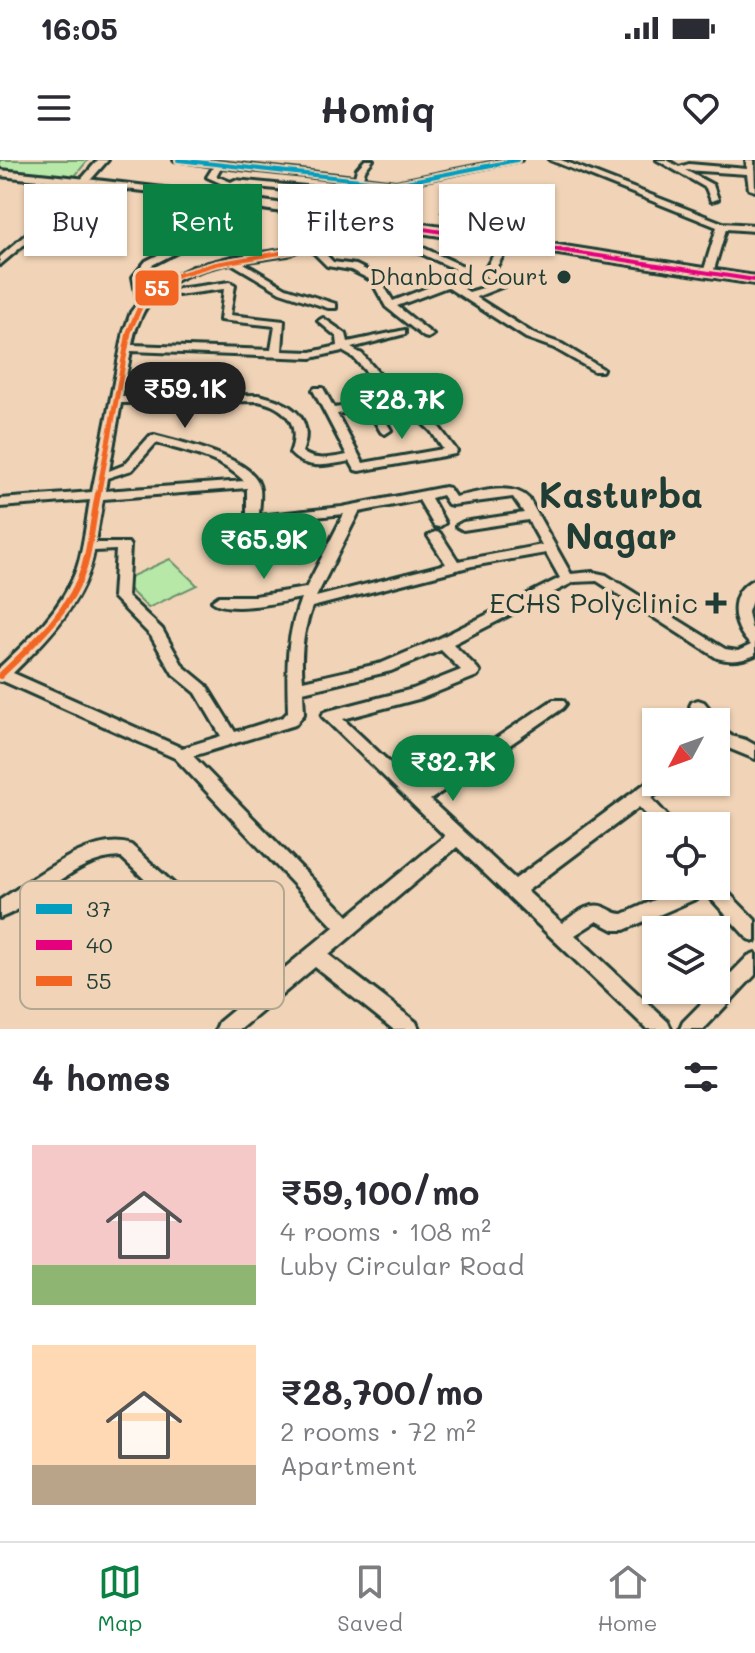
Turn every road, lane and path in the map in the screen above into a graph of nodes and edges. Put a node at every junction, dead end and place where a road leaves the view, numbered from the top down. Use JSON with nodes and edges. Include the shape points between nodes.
{"nodes":[{"id":1,"x":103,"y":160,"type":"edge"},
{"id":2,"x":178,"y":160,"type":"edge"},
{"id":3,"x":369,"y":160,"type":"edge"},
{"id":4,"x":461,"y":160,"type":"edge"},
{"id":5,"x":517,"y":160,"type":"edge"},
{"id":6,"x":554,"y":160,"type":"edge"},
{"id":7,"x":661,"y":160,"type":"edge"},
{"id":8,"x":750,"y":160,"type":"edge"},
{"id":9,"x":289,"y":162,"type":"edge"},
{"id":10,"x":219,"y":164,"type":"junction"},
{"id":11,"x":721,"y":164,"type":"edge"},
{"id":12,"x":251,"y":167,"type":"junction"},
{"id":13,"x":475,"y":169,"type":"junction"},
{"id":14,"x":679,"y":169,"type":"junction"},
{"id":15,"x":280,"y":171,"type":"junction"},
{"id":16,"x":754,"y":172,"type":"edge"},
{"id":17,"x":0,"y":174,"type":"edge"},
{"id":18,"x":358,"y":181,"type":"junction"},
{"id":19,"x":372,"y":182,"type":"joint"},
{"id":20,"x":83,"y":183,"type":"junction"},
{"id":21,"x":234,"y":183,"type":"junction"},
{"id":22,"x":278,"y":186,"type":"edge"},
{"id":23,"x":753,"y":189,"type":"dead end"},
{"id":24,"x":143,"y":190,"type":"edge"},
{"id":25,"x":143,"y":190,"type":"edge"},
{"id":26,"x":714,"y":199,"type":"dead end"},
{"id":27,"x":262,"y":205,"type":"edge"},
{"id":28,"x":278,"y":207,"type":"edge"},
{"id":29,"x":722,"y":226,"type":"junction"},
{"id":30,"x":755,"y":228,"type":"edge"},
{"id":31,"x":0,"y":242,"type":"edge"},
{"id":32,"x":22,"y":242,"type":"junction"},
{"id":33,"x":555,"y":250,"type":"edge"},
{"id":34,"x":423,"y":251,"type":"edge"},
{"id":35,"x":278,"y":253,"type":"edge"},
{"id":36,"x":166,"y":256,"type":"edge"},
{"id":37,"x":322,"y":256,"type":"edge"},
{"id":38,"x":498,"y":256,"type":"edge"},
{"id":39,"x":232,"y":260,"type":"junction"},
{"id":40,"x":0,"y":262,"type":"edge"},
{"id":41,"x":708,"y":273,"type":"junction"},
{"id":42,"x":755,"y":280,"type":"edge"},
{"id":43,"x":448,"y":283,"type":"junction"},
{"id":44,"x":178,"y":292,"type":"dead end"},
{"id":45,"x":468,"y":296,"type":"junction"},
{"id":46,"x":143,"y":303,"type":"junction"},
{"id":47,"x":390,"y":305,"type":"junction"},
{"id":48,"x":332,"y":306,"type":"dead end"},
{"id":49,"x":323,"y":321,"type":"dead end"},
{"id":50,"x":401,"y":332,"type":"dead end"},
{"id":51,"x":428,"y":335,"type":"dead end"},
{"id":52,"x":345,"y":347,"type":"junction"},
{"id":53,"x":126,"y":348,"type":"junction"},
{"id":54,"x":276,"y":354,"type":"junction"},
{"id":55,"x":598,"y":369,"type":"dead end"},
{"id":56,"x":376,"y":377,"type":"dead end"},
{"id":57,"x":319,"y":390,"type":"dead end"},
{"id":58,"x":438,"y":396,"type":"dead end"},
{"id":59,"x":117,"y":400,"type":"junction"},
{"id":60,"x":406,"y":401,"type":"junction"},
{"id":61,"x":371,"y":406,"type":"junction"},
{"id":62,"x":330,"y":412,"type":"junction"},
{"id":63,"x":385,"y":430,"type":"dead end"},
{"id":64,"x":354,"y":457,"type":"junction"},
{"id":65,"x":103,"y":475,"type":"junction"},
{"id":66,"x":253,"y":484,"type":"junction"},
{"id":67,"x":99,"y":495,"type":"junction"},
{"id":68,"x":423,"y":495,"type":"junction"},
{"id":69,"x":0,"y":503,"type":"edge"},
{"id":70,"x":354,"y":508,"type":"junction"},
{"id":71,"x":532,"y":516,"type":"junction"},
{"id":72,"x":463,"y":526,"type":"dead end"},
{"id":73,"x":90,"y":547,"type":"junction"},
{"id":74,"x":550,"y":548,"type":"junction"},
{"id":75,"x":454,"y":566,"type":"junction"},
{"id":76,"x":567,"y":579,"type":"junction"},
{"id":77,"x":755,"y":583,"type":"edge"},
{"id":78,"x":309,"y":598,"type":"junction"},
{"id":79,"x":219,"y":601,"type":"dead end"},
{"id":80,"x":755,"y":641,"type":"edge"},
{"id":81,"x":443,"y":643,"type":"junction"},
{"id":82,"x":755,"y":649,"type":"edge"},
{"id":83,"x":1,"y":675,"type":"edge"},
{"id":84,"x":296,"y":688,"type":"junction"},
{"id":85,"x":558,"y":704,"type":"dead end"},
{"id":86,"x":231,"y":739,"type":"junction"},
{"id":87,"x":730,"y":742,"type":"edge"},
{"id":88,"x":755,"y":753,"type":"edge"},
{"id":89,"x":181,"y":754,"type":"junction"},
{"id":90,"x":642,"y":794,"type":"edge"},
{"id":91,"x":639,"y":796,"type":"junction"},
{"id":92,"x":418,"y":799,"type":"junction"},
{"id":93,"x":654,"y":812,"type":"edge"},
{"id":94,"x":457,"y":836,"type":"junction"},
{"id":95,"x":47,"y":881,"type":"edge"},
{"id":96,"x":158,"y":881,"type":"edge"},
{"id":97,"x":514,"y":890,"type":"junction"},
{"id":98,"x":20,"y":898,"type":"edge"},
{"id":99,"x":675,"y":900,"type":"edge"},
{"id":100,"x":722,"y":900,"type":"edge"},
{"id":101,"x":0,"y":910,"type":"edge"},
{"id":102,"x":347,"y":928,"type":"junction"},
{"id":103,"x":755,"y":933,"type":"edge"},
{"id":104,"x":561,"y":934,"type":"junction"},
{"id":105,"x":315,"y":955,"type":"junction"},
{"id":106,"x":755,"y":962,"type":"edge"},
{"id":107,"x":284,"y":981,"type":"edge"},
{"id":108,"x":250,"y":1009,"type":"edge"},
{"id":109,"x":226,"y":1029,"type":"edge"},
{"id":110,"x":409,"y":1029,"type":"edge"},
{"id":111,"x":661,"y":1029,"type":"edge"},
{"id":112,"x":690,"y":1029,"type":"edge"}],
"edges":[{"from":1,"to":20,"type":"main road"},
{"from":2,"to":10,"type":"street"},
{"from":3,"to":18,"type":"street"},
{"from":4,"to":13,"type":"street"},
{"from":5,"to":13,"type":"street"},
{"from":6,"to":29,"type":"street"},
{"from":7,"to":14,"type":"street"},
{"from":8,"to":16,"type":"street"},
{"from":9,"to":15,"type":"street"},
{"from":10,"to":12,"type":"street"},
{"from":10,"to":21,"type":"street","via":[[211,177]]},
{"from":11,"to":14,"type":"street"},
{"from":11,"to":16,"type":"street"},
{"from":12,"to":15,"type":"street"},
{"from":12,"to":21,"type":"street"},
{"from":13,"to":19,"type":"street","via":[[405,184]]},
{"from":14,"to":26,"type":"street","via":[[710,187]]},
{"from":15,"to":18,"type":"street"},
{"from":16,"to":23,"type":"street"},
{"from":17,"to":20,"type":"highway"},
{"from":18,"to":19,"type":"street"},
{"from":20,"to":24,"type":"highway"},
{"from":20,"to":25,"type":"highway"},
{"from":20,"to":32,"type":"street"},
{"from":21,"to":22,"type":"street"},
{"from":27,"to":28,"type":"highway"},
{"from":29,"to":30,"type":"street"},
{"from":29,"to":41,"type":"street"},
{"from":31,"to":32,"type":"street"},
{"from":32,"to":40,"type":"street"},
{"from":33,"to":41,"type":"highway"},
{"from":34,"to":43,"type":"street","via":[[460,268],[460,275]]},
{"from":35,"to":39,"type":"street"},
{"from":36,"to":46,"type":"street","via":[[144,267],[138,277]]},
{"from":37,"to":47,"type":"street","via":[[330,264],[375,278]]},
{"from":38,"to":45,"type":"street","via":[[488,273],[499,286]]},
{"from":39,"to":46,"type":"street","via":[[178,275]]},
{"from":39,"to":48,"type":"street","via":[[283,290]]},
{"from":41,"to":42,"type":"highway"},
{"from":43,"to":45,"type":"street"},
{"from":43,"to":47,"type":"street"},
{"from":44,"to":54,"type":"street","via":[[230,285],[224,318],[280,323]]},
{"from":45,"to":55,"type":"street","via":[[530,336]]},
{"from":46,"to":53,"type":"street"},
{"from":47,"to":51,"type":"street"},
{"from":49,"to":52,"type":"street","via":[[342,336]]},
{"from":50,"to":52,"type":"street"},
{"from":52,"to":54,"type":"street","via":[[320,354]]},
{"from":52,"to":56,"type":"street"},
{"from":53,"to":54,"type":"street"},
{"from":53,"to":59,"type":"street"},
{"from":57,"to":62,"type":"street"},
{"from":58,"to":60,"type":"street"},
{"from":59,"to":64,"type":"street","via":[[264,398],[296,417],[300,458],[316,462]]},
{"from":59,"to":65,"type":"street"},
{"from":60,"to":61,"type":"street"},
{"from":60,"to":64,"type":"street","via":[[451,451],[359,467]]},
{"from":61,"to":62,"type":"street"},
{"from":61,"to":63,"type":"street"},
{"from":62,"to":64,"type":"street"},
{"from":65,"to":66,"type":"street","via":[[133,467],[154,439],[234,466]]},
{"from":65,"to":67,"type":"street"},
{"from":66,"to":67,"type":"street"},
{"from":66,"to":70,"type":"street","via":[[253,521]]},
{"from":67,"to":69,"type":"street"},
{"from":67,"to":73,"type":"street"},
{"from":68,"to":70,"type":"street"},
{"from":68,"to":71,"type":"street","via":[[445,491],[452,501],[513,493],[521,496]]},
{"from":68,"to":75,"type":"street"},
{"from":70,"to":78,"type":"street"},
{"from":71,"to":72,"type":"street"},
{"from":71,"to":74,"type":"street"},
{"from":73,"to":83,"type":"street","via":[[67,604]]},
{"from":73,"to":86,"type":"street","via":[[123,546],[120,597],[157,633],[178,670],[201,689]]},
{"from":74,"to":75,"type":"street"},
{"from":74,"to":76,"type":"street"},
{"from":75,"to":78,"type":"street"},
{"from":76,"to":81,"type":"street"},
{"from":76,"to":82,"type":"street","via":[[601,578],[722,654],[740,656]]},
{"from":77,"to":80,"type":"street","via":[[740,608],[744,629]]},
{"from":78,"to":79,"type":"street"},
{"from":78,"to":84,"type":"street","via":[[292,657]]},
{"from":81,"to":84,"type":"street","via":[[372,672]]},
{"from":81,"to":92,"type":"street","via":[[472,672],[417,694],[330,716]]},
{"from":83,"to":89,"type":"street"},
{"from":84,"to":86,"type":"street","via":[[295,718]]},
{"from":85,"to":92,"type":"street"},
{"from":86,"to":89,"type":"street"},
{"from":87,"to":88,"type":"street"},
{"from":89,"to":102,"type":"street"},
{"from":90,"to":91,"type":"street"},
{"from":91,"to":93,"type":"street"},
{"from":91,"to":97,"type":"street"},
{"from":92,"to":94,"type":"street"},
{"from":94,"to":97,"type":"street"},
{"from":94,"to":102,"type":"street"},
{"from":95,"to":96,"type":"street","via":[[82,859],[125,850]]},
{"from":97,"to":104,"type":"street"},
{"from":98,"to":101,"type":"street"},
{"from":99,"to":104,"type":"street","via":[[624,922],[599,913],[588,915]]},
{"from":100,"to":103,"type":"street"},
{"from":102,"to":105,"type":"street"},
{"from":104,"to":111,"type":"street"},
{"from":105,"to":107,"type":"street"},
{"from":105,"to":110,"type":"street"},
{"from":106,"to":112,"type":"street"},
{"from":108,"to":109,"type":"street"}]}
